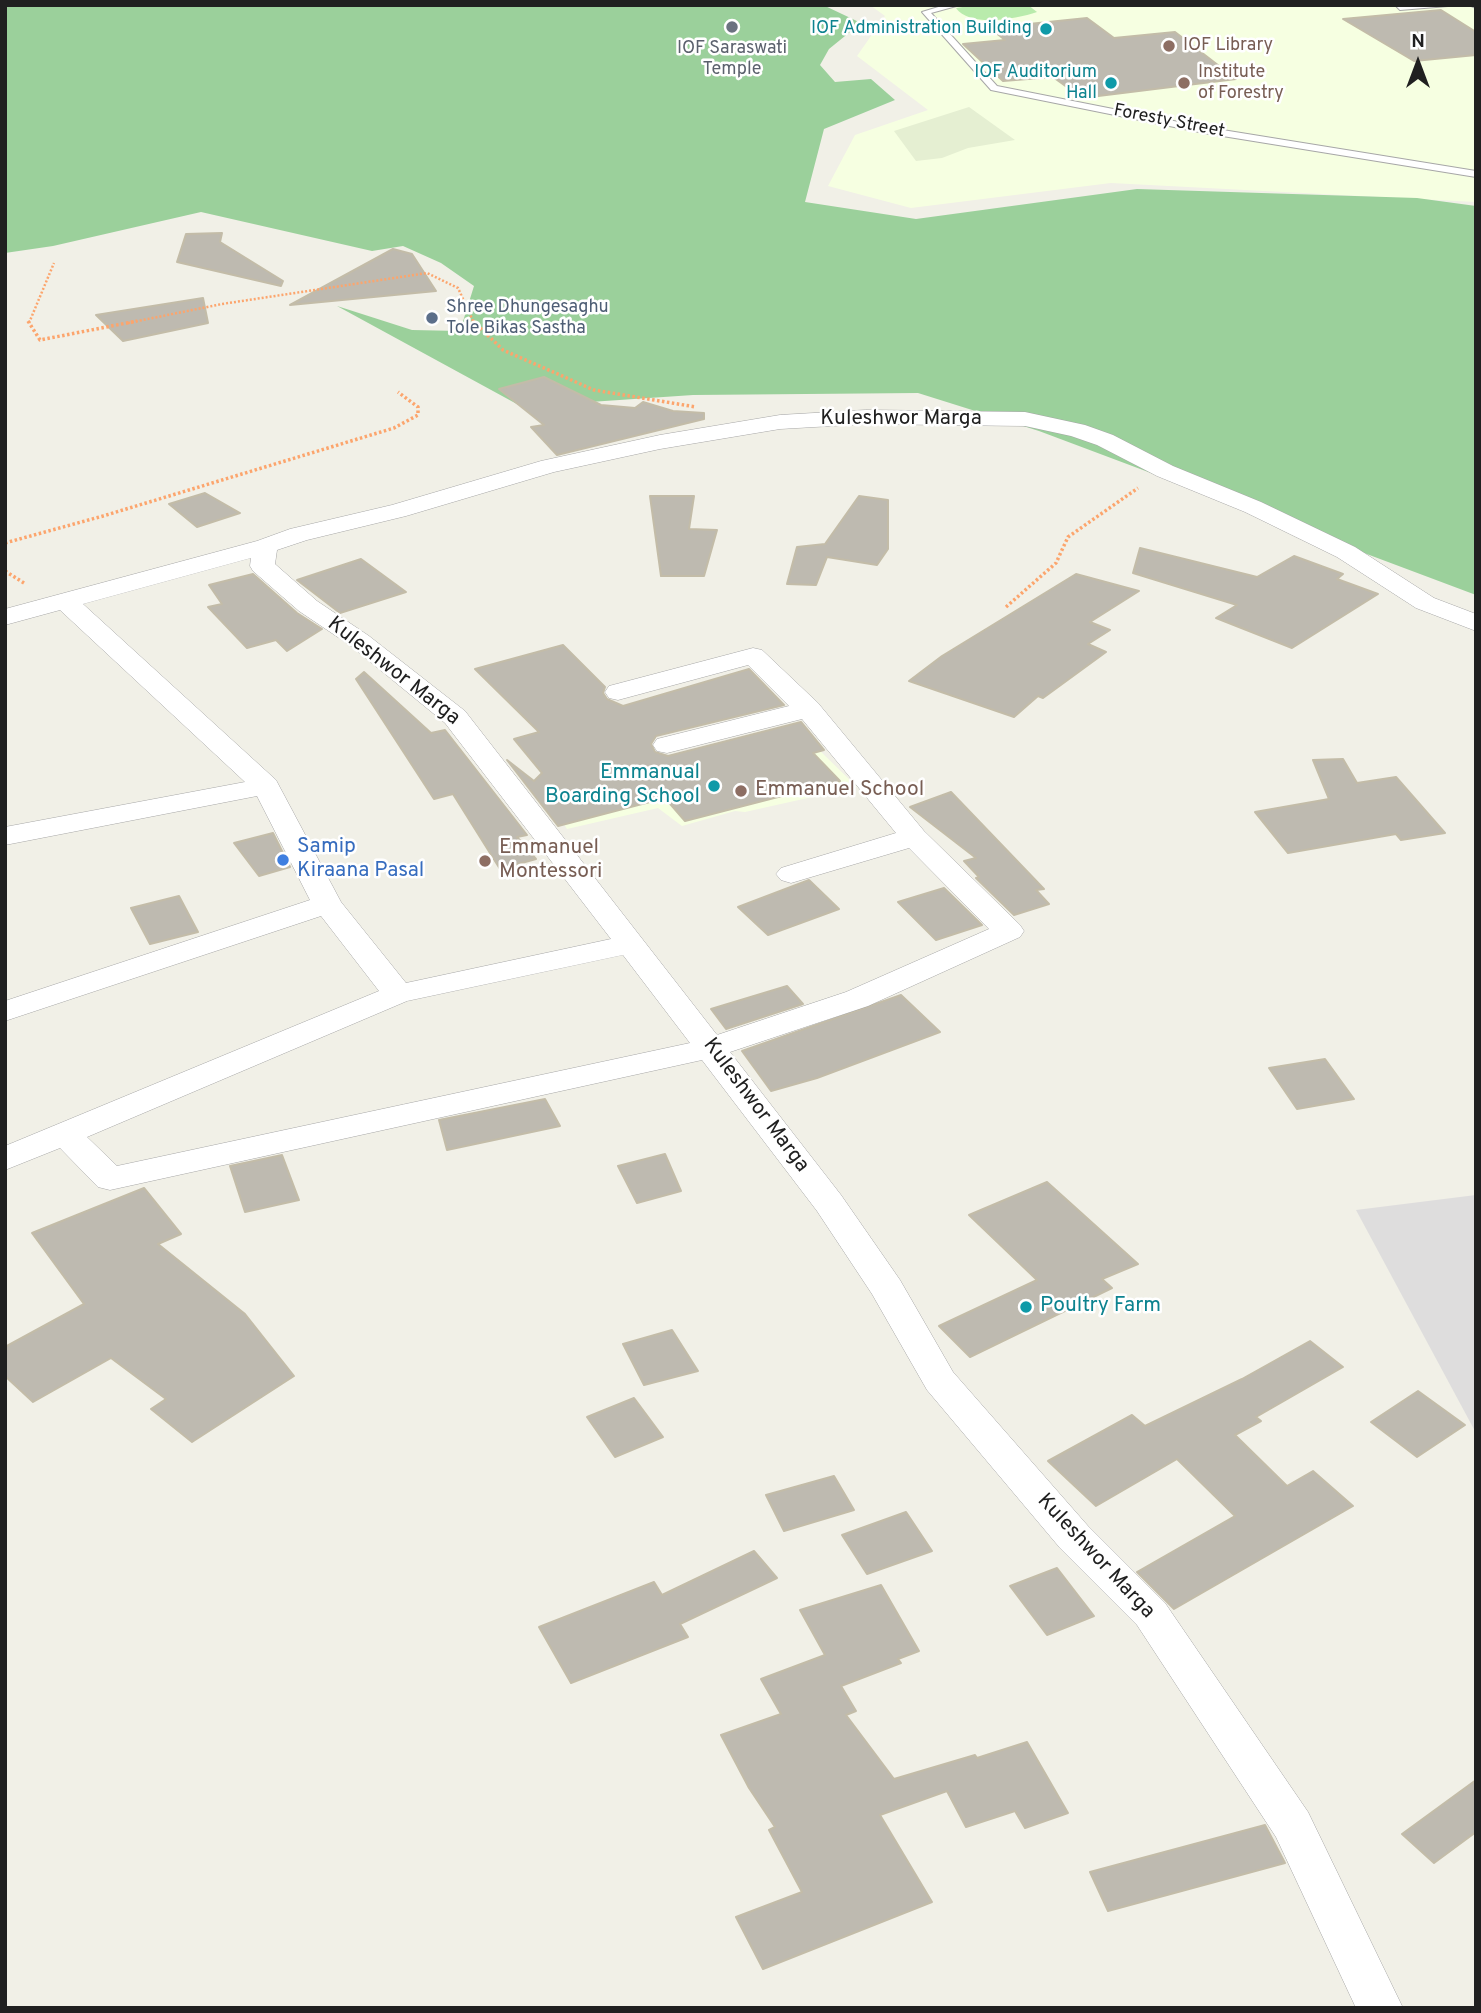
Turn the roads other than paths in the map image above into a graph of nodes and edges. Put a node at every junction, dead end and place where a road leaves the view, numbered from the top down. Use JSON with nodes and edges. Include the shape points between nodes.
{"nodes":[{"id":1,"x":956,"y":5,"type":"edge"},
{"id":2,"x":1399,"y":5,"type":"edge"},
{"id":3,"x":1456,"y":5,"type":"edge"},
{"id":4,"x":1476,"y":174,"type":"edge"},
{"id":5,"x":266,"y":546,"type":"junction"},
{"id":6,"x":66,"y":602,"type":"junction"},
{"id":7,"x":5,"y":617,"type":"edge"},
{"id":8,"x":1476,"y":623,"type":"edge"},
{"id":9,"x":618,"y":692,"type":"dead end"},
{"id":10,"x":808,"y":709,"type":"junction"},
{"id":11,"x":667,"y":745,"type":"dead end"},
{"id":12,"x":266,"y":786,"type":"junction"},
{"id":13,"x":5,"y":836,"type":"edge"},
{"id":14,"x":914,"y":838,"type":"junction"},
{"id":15,"x":791,"y":874,"type":"dead end"},
{"id":16,"x":327,"y":904,"type":"junction"},
{"id":17,"x":631,"y":944,"type":"junction"},
{"id":18,"x":398,"y":994,"type":"junction"},
{"id":19,"x":5,"y":1013,"type":"edge"},
{"id":20,"x":710,"y":1048,"type":"junction"},
{"id":21,"x":65,"y":1134,"type":"junction"},
{"id":22,"x":5,"y":1159,"type":"edge"},
{"id":23,"x":1380,"y":2008,"type":"edge"}],
"edges":[{"from":1,"to":4,"type":"lane","name":"Foresty Street","via":[[926,12],[994,88],[1204,130]]},
{"from":2,"to":3,"type":"lane"},
{"from":5,"to":6,"type":"street"},
{"from":5,"to":8,"type":"street","name":"Kuleshwor Marga","via":[[549,466],[660,442],[780,422],[1024,419],[1105,440],[1346,552],[1425,603]]},
{"from":5,"to":17,"type":"street","name":"Kuleshwor Marga","via":[[262,566],[455,717]]},
{"from":6,"to":7,"type":"street"},
{"from":6,"to":12,"type":"street"},
{"from":9,"to":10,"type":"street","via":[[753,656]]},
{"from":10,"to":11,"type":"street"},
{"from":10,"to":14,"type":"street"},
{"from":12,"to":13,"type":"street"},
{"from":12,"to":16,"type":"street"},
{"from":14,"to":15,"type":"street"},
{"from":14,"to":20,"type":"street","via":[[1009,931],[857,999]]},
{"from":16,"to":18,"type":"street"},
{"from":16,"to":19,"type":"street"},
{"from":17,"to":18,"type":"street"},
{"from":17,"to":20,"type":"street","name":"Kuleshwor Marga"},
{"from":18,"to":21,"type":"street"},
{"from":20,"to":21,"type":"street","via":[[110,1179]]},
{"from":20,"to":23,"type":"street","name":"Kuleshwor Marga","via":[[836,1214],[887,1289],[940,1381],[1074,1537],[1151,1614],[1292,1825]]},
{"from":21,"to":22,"type":"street"}]}
